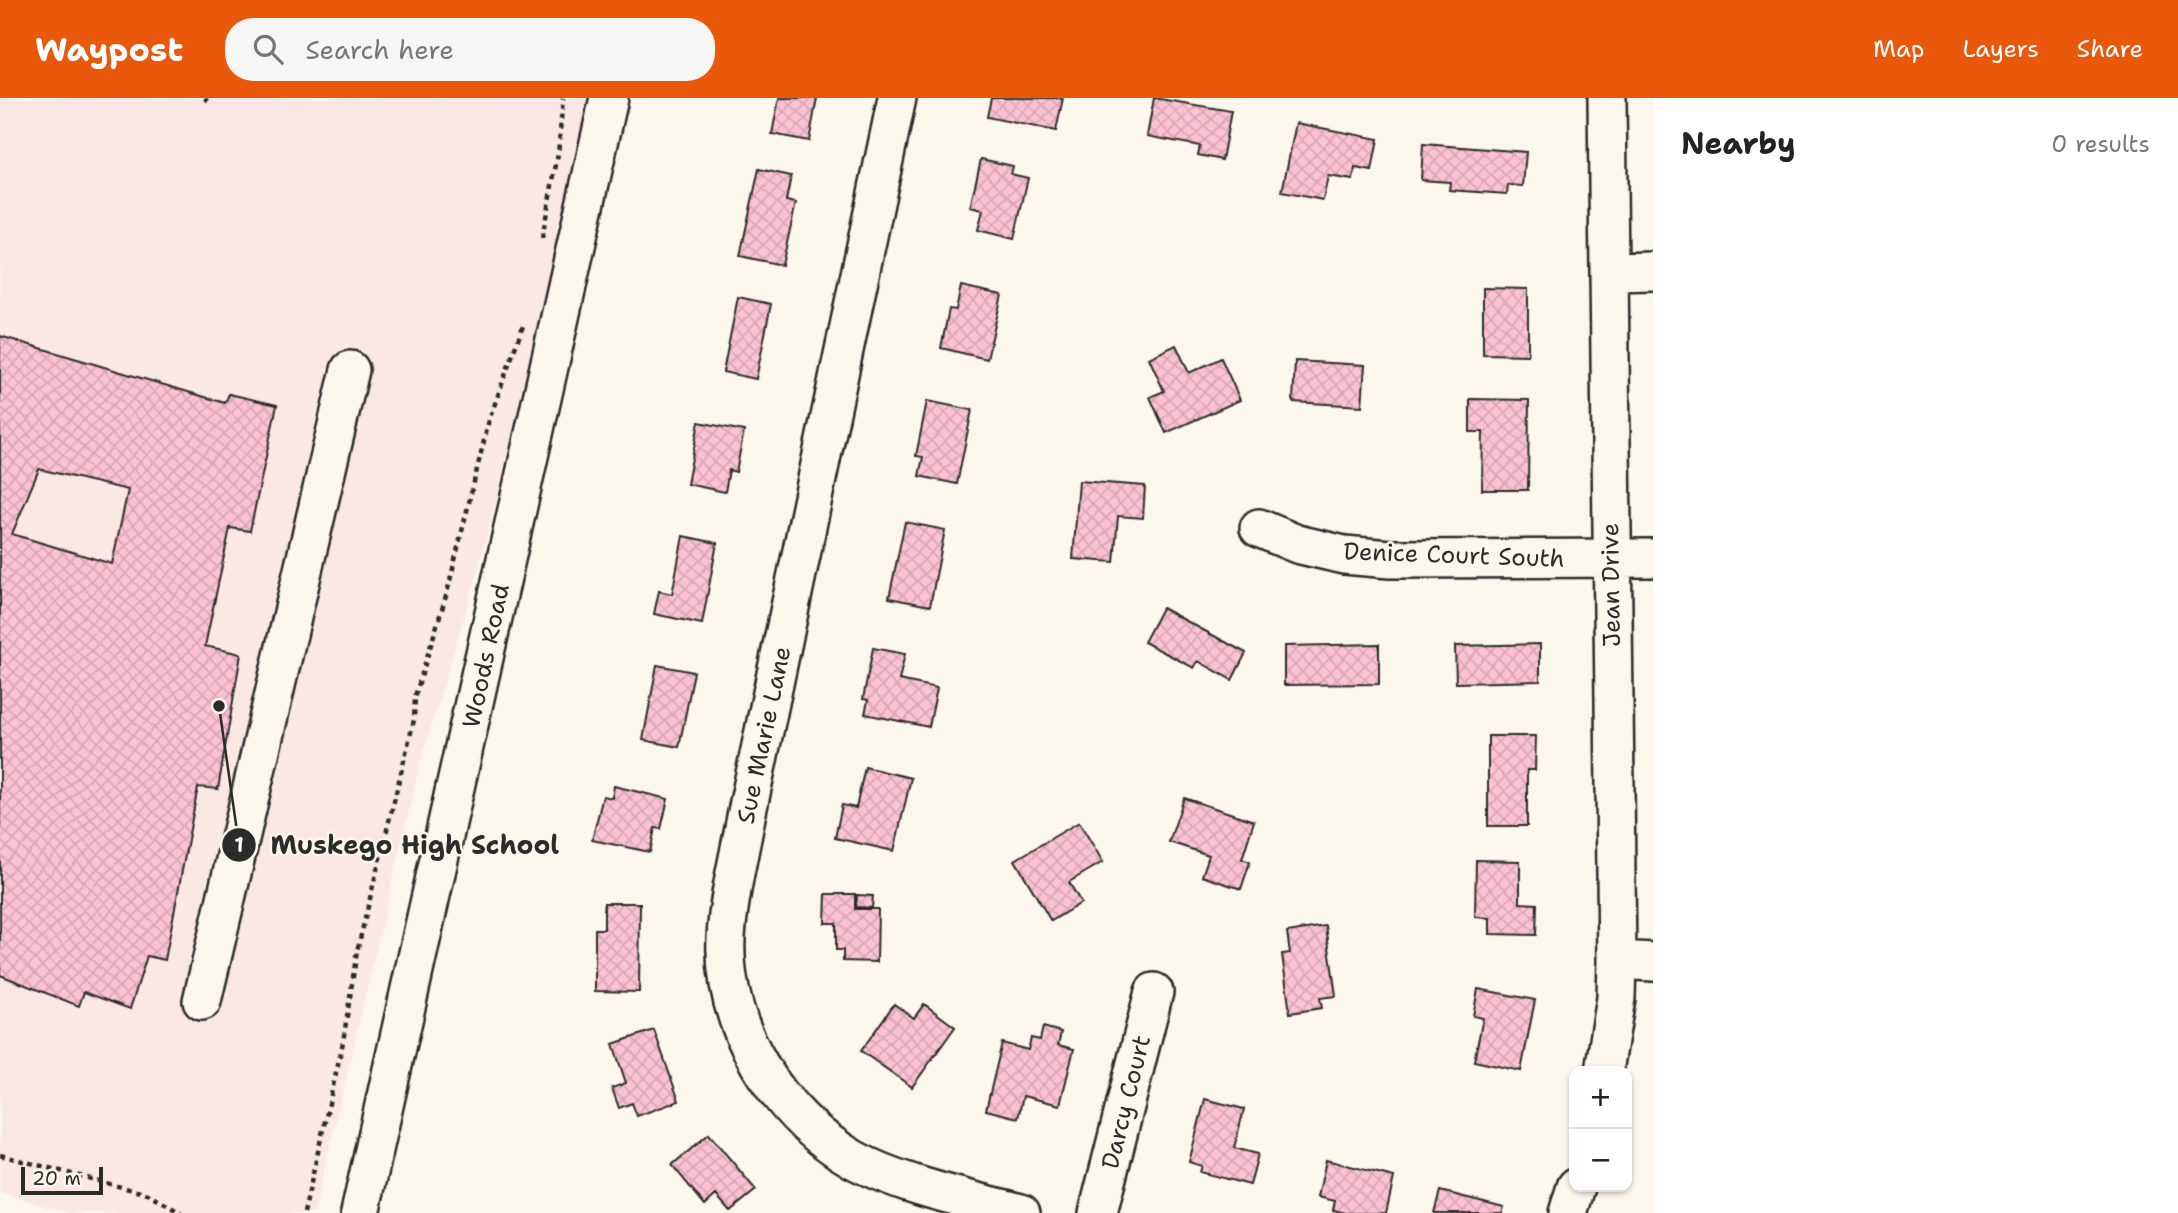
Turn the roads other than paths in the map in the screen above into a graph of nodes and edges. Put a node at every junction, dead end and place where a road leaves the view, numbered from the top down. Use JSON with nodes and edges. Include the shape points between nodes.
{"nodes":[{"id":1,"x":609,"y":98,"type":"edge"},
{"id":2,"x":897,"y":98,"type":"edge"},
{"id":3,"x":1607,"y":98,"type":"edge"},
{"id":4,"x":1653,"y":271,"type":"edge"},
{"id":5,"x":1610,"y":272,"type":"junction"},
{"id":6,"x":349,"y":370,"type":"dead end"},
{"id":7,"x":1259,"y":528,"type":"dead end"},
{"id":8,"x":1653,"y":558,"type":"edge"},
{"id":9,"x":1610,"y":559,"type":"junction"},
{"id":10,"x":1616,"y":960,"type":"junction"},
{"id":11,"x":1653,"y":962,"type":"edge"},
{"id":12,"x":1154,"y":992,"type":"dead end"},
{"id":13,"x":202,"y":1001,"type":"dead end"},
{"id":14,"x":1605,"y":1066,"type":"edge"},
{"id":15,"x":1574,"y":1192,"type":"edge"},
{"id":16,"x":360,"y":1213,"type":"edge"},
{"id":17,"x":1021,"y":1213,"type":"edge"},
{"id":18,"x":1098,"y":1213,"type":"edge"},
{"id":19,"x":1568,"y":1213,"type":"edge"}],
"edges":[{"from":1,"to":16,"type":"street","name":"Woods Road"},
{"from":2,"to":17,"type":"street","name":"Sue Marie Lane","via":[[746,817],[729,907],[727,971],[748,1044],[803,1123],[854,1159],[910,1181]]},
{"from":3,"to":5,"type":"street","name":"Jean Drive"},
{"from":4,"to":5,"type":"street"},
{"from":5,"to":9,"type":"street","name":"Jean Drive"},
{"from":6,"to":13,"type":"street"},
{"from":7,"to":9,"type":"street","name":"Denice Court South","via":[[1297,544],[1344,555]]},
{"from":8,"to":9,"type":"street","name":"Denice Court South"},
{"from":9,"to":10,"type":"street","name":"Jean Drive"},
{"from":10,"to":11,"type":"street"},
{"from":10,"to":14,"type":"street","name":"Jean Drive","via":[[1616,998]]},
{"from":12,"to":18,"type":"street","name":"Darcy Court"},
{"from":15,"to":19,"type":"street"}]}
